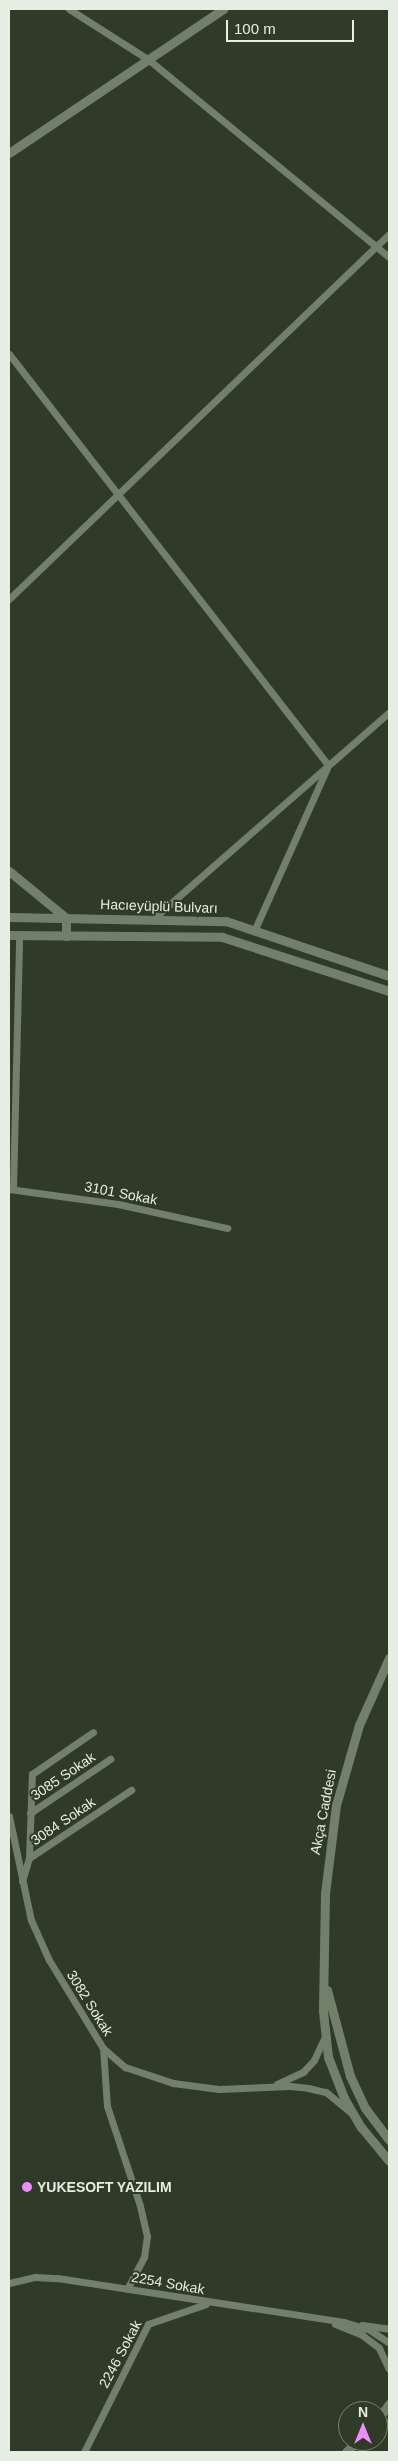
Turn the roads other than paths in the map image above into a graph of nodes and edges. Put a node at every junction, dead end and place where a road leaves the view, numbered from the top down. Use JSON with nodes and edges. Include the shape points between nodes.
{"nodes":[{"id":1,"x":69,"y":9,"type":"edge"},
{"id":2,"x":223,"y":9,"type":"edge"},
{"id":3,"x":149,"y":60,"type":"junction"},
{"id":4,"x":9,"y":153,"type":"edge"},
{"id":5,"x":389,"y":234,"type":"edge"},
{"id":6,"x":376,"y":246,"type":"junction"},
{"id":7,"x":389,"y":257,"type":"edge"},
{"id":8,"x":9,"y":354,"type":"edge"},
{"id":9,"x":119,"y":496,"type":"junction"},
{"id":10,"x":9,"y":599,"type":"edge"},
{"id":11,"x":389,"y":712,"type":"edge"},
{"id":12,"x":328,"y":765,"type":"junction"},
{"id":13,"x":9,"y":871,"type":"edge"},
{"id":14,"x":9,"y":917,"type":"edge"},
{"id":15,"x":66,"y":918,"type":"junction"},
{"id":16,"x":154,"y":918,"type":"junction"},
{"id":17,"x":255,"y":929,"type":"junction"},
{"id":18,"x":9,"y":935,"type":"edge"},
{"id":19,"x":19,"y":935,"type":"junction"},
{"id":20,"x":66,"y":936,"type":"junction"},
{"id":21,"x":389,"y":976,"type":"edge"},
{"id":22,"x":389,"y":991,"type":"edge"},
{"id":23,"x":11,"y":1189,"type":"edge"},
{"id":24,"x":227,"y":1228,"type":"dead end"},
{"id":25,"x":389,"y":1658,"type":"edge"},
{"id":26,"x":93,"y":1732,"type":"dead end"},
{"id":27,"x":110,"y":1759,"type":"dead end"},
{"id":28,"x":131,"y":1790,"type":"dead end"},
{"id":29,"x":30,"y":1813,"type":"junction"},
{"id":30,"x":9,"y":1816,"type":"edge"},
{"id":31,"x":29,"y":1858,"type":"junction"},
{"id":32,"x":22,"y":1882,"type":"junction"},
{"id":33,"x":324,"y":1980,"type":"junction"},
{"id":34,"x":325,"y":2035,"type":"junction"},
{"id":35,"x":103,"y":2048,"type":"junction"},
{"id":36,"x":267,"y":2087,"type":"junction"},
{"id":37,"x":353,"y":2115,"type":"junction"},
{"id":38,"x":389,"y":2140,"type":"edge"},
{"id":39,"x":389,"y":2161,"type":"edge"},
{"id":40,"x":9,"y":2283,"type":"edge"},
{"id":41,"x":127,"y":2289,"type":"junction"},
{"id":42,"x":209,"y":2303,"type":"junction"},
{"id":43,"x":323,"y":2320,"type":"junction"},
{"id":44,"x":344,"y":2322,"type":"junction"},
{"id":45,"x":389,"y":2328,"type":"edge"},
{"id":46,"x":389,"y":2342,"type":"edge"},
{"id":47,"x":389,"y":2369,"type":"edge"},
{"id":48,"x":84,"y":2452,"type":"edge"}],
"edges":[{"from":1,"to":3,"type":"street"},
{"from":2,"to":3,"type":"street"},
{"from":3,"to":4,"type":"street"},
{"from":3,"to":6,"type":"street"},
{"from":5,"to":6,"type":"street"},
{"from":6,"to":7,"type":"street"},
{"from":6,"to":9,"type":"street"},
{"from":8,"to":9,"type":"street"},
{"from":9,"to":10,"type":"street"},
{"from":9,"to":12,"type":"street"},
{"from":11,"to":12,"type":"street"},
{"from":12,"to":16,"type":"street"},
{"from":12,"to":17,"type":"street"},
{"from":13,"to":15,"type":"street"},
{"from":14,"to":15,"type":"street","name":"Hacıeyüplü Bulvarı"},
{"from":15,"to":16,"type":"street","name":"Hacıeyüplü Bulvarı"},
{"from":15,"to":20,"type":"street"},
{"from":16,"to":17,"type":"street","name":"Hacıeyüplü Bulvarı","via":[[208,919]]},
{"from":17,"to":21,"type":"street","name":"Hacıeyüplü Bulvarı"},
{"from":18,"to":19,"type":"street","name":"Hacıeyüplü Bulvarı"},
{"from":19,"to":20,"type":"street","name":"Hacıeyüplü Bulvarı"},
{"from":19,"to":23,"type":"street"},
{"from":20,"to":22,"type":"street","name":"Hacıeyüplü Bulvarı","via":[[222,937]]},
{"from":23,"to":24,"type":"street","name":"3101 Sokak","via":[[118,1204]]},
{"from":25,"to":33,"type":"street","name":"Akça Caddesi","via":[[359,1725],[336,1805],[324,1893]]},
{"from":26,"to":29,"type":"street","via":[[32,1774]]},
{"from":27,"to":29,"type":"street","name":"3085 Sokak"},
{"from":28,"to":31,"type":"street","name":"3084 Sokak"},
{"from":29,"to":31,"type":"street"},
{"from":30,"to":32,"type":"street","name":"3082 Sokak"},
{"from":31,"to":32,"type":"street","name":"3084 Sokak"},
{"from":32,"to":35,"type":"street","name":"3082 Sokak","via":[[31,1920],[49,1960]]},
{"from":33,"to":34,"type":"street","name":"Akça Caddesi"},
{"from":33,"to":38,"type":"street","name":"Akça Caddesi","via":[[350,2076],[365,2108]]},
{"from":34,"to":36,"type":"street","via":[[314,2060],[303,2072]]},
{"from":34,"to":37,"type":"street","name":"Akça Caddesi","via":[[331,2064]]},
{"from":35,"to":36,"type":"street","via":[[125,2067],[173,2083],[218,2089]]},
{"from":35,"to":41,"type":"street","name":"3082 Sokak","via":[[106,2106],[140,2206],[146,2236],[144,2257]]},
{"from":36,"to":37,"type":"street","via":[[290,2086],[326,2092]]},
{"from":37,"to":39,"type":"street","name":"Akça Caddesi"},
{"from":40,"to":41,"type":"street","name":"2254 Sokak","via":[[35,2276]]},
{"from":41,"to":42,"type":"street","name":"2254 Sokak"},
{"from":42,"to":43,"type":"street","name":"2254 Sokak"},
{"from":42,"to":48,"type":"street","name":"2246 Sokak","via":[[148,2324]]},
{"from":43,"to":44,"type":"street","name":"2254 Sokak"},
{"from":43,"to":47,"type":"street","name":"2254 Sokak","via":[[369,2340],[383,2353]]},
{"from":44,"to":45,"type":"street","name":"2254 Sokak"},
{"from":44,"to":46,"type":"street","name":"2254 Sokak","via":[[370,2330]]}]}
